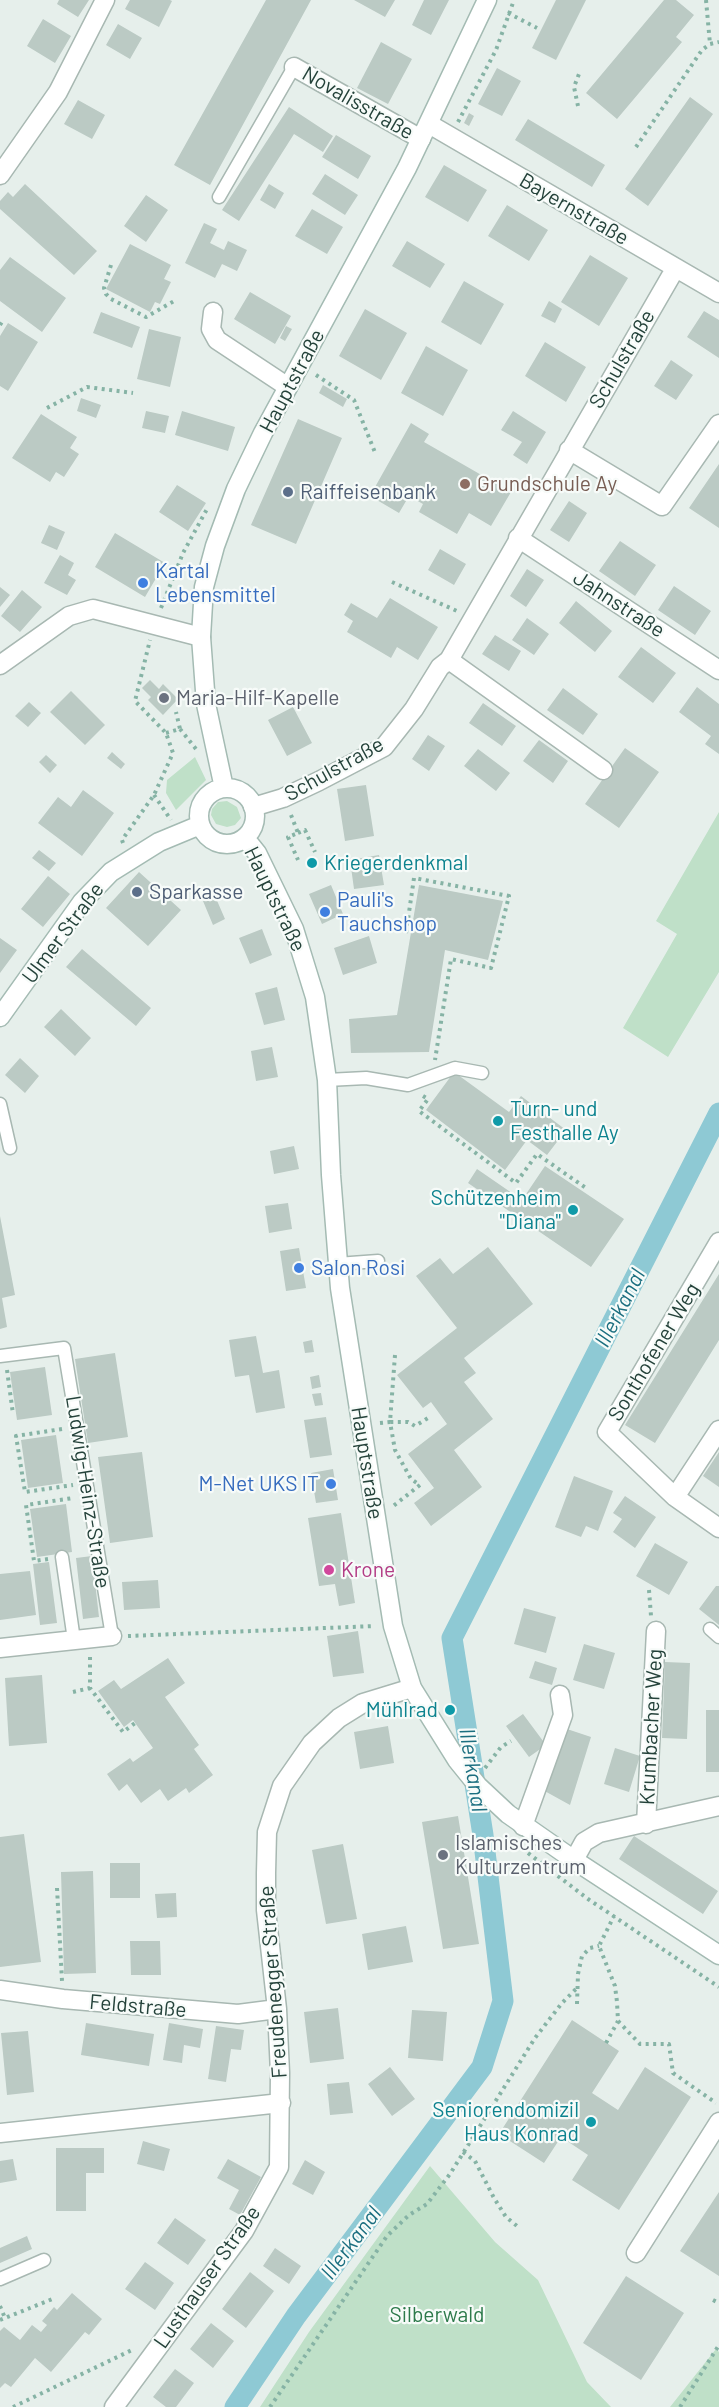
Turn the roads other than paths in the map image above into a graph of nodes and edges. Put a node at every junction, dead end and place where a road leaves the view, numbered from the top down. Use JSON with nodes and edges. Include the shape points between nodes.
{"nodes":[{"id":1,"x":105,"y":0,"type":"edge"},
{"id":2,"x":487,"y":0,"type":"edge"},
{"id":3,"x":294,"y":67,"type":"joint"},
{"id":4,"x":425,"y":131,"type":"junction"},
{"id":5,"x":0,"y":174,"type":"edge"},
{"id":6,"x":219,"y":197,"type":"dead end"},
{"id":7,"x":675,"y":268,"type":"junction"},
{"id":8,"x":719,"y":293,"type":"edge"},
{"id":9,"x":213,"y":312,"type":"dead end"},
{"id":10,"x":288,"y":387,"type":"junction"},
{"id":11,"x":719,"y":424,"type":"edge"},
{"id":12,"x":569,"y":450,"type":"junction"},
{"id":13,"x":518,"y":538,"type":"junction"},
{"id":14,"x":201,"y":637,"type":"junction"},
{"id":15,"x":449,"y":660,"type":"junction"},
{"id":16,"x":0,"y":665,"type":"edge"},
{"id":17,"x":719,"y":670,"type":"edge"},
{"id":18,"x":603,"y":770,"type":"dead end"},
{"id":19,"x":224,"y":788,"type":"junction"},
{"id":20,"x":254,"y":807,"type":"junction"},
{"id":21,"x":200,"y":825,"type":"junction"},
{"id":22,"x":245,"y":838,"type":"junction"},
{"id":23,"x":0,"y":1017,"type":"edge"},
{"id":24,"x":482,"y":1072,"type":"dead end"},
{"id":25,"x":327,"y":1080,"type":"junction"},
{"id":26,"x":0,"y":1104,"type":"edge"},
{"id":27,"x":10,"y":1148,"type":"dead end"},
{"id":28,"x":719,"y":1242,"type":"edge"},
{"id":29,"x":378,"y":1261,"type":"dead end"},
{"id":30,"x":337,"y":1264,"type":"junction"},
{"id":31,"x":2,"y":1356,"type":"edge"},
{"id":32,"x":719,"y":1430,"type":"edge"},
{"id":33,"x":675,"y":1497,"type":"junction"},
{"id":34,"x":719,"y":1527,"type":"edge"},
{"id":35,"x":62,"y":1557,"type":"road end"},
{"id":36,"x":656,"y":1631,"type":"road end"},
{"id":37,"x":112,"y":1636,"type":"joint"},
{"id":38,"x":82,"y":1639,"type":"junction"},
{"id":39,"x":0,"y":1648,"type":"edge"},
{"id":40,"x":412,"y":1688,"type":"junction"},
{"id":41,"x":560,"y":1695,"type":"dead end"},
{"id":42,"x":719,"y":1806,"type":"edge"},
{"id":43,"x":646,"y":1824,"type":"junction"},
{"id":44,"x":523,"y":1826,"type":"junction"},
{"id":45,"x":574,"y":1860,"type":"junction"},
{"id":46,"x":719,"y":1955,"type":"edge"},
{"id":47,"x":0,"y":1990,"type":"edge"},
{"id":48,"x":277,"y":2009,"type":"junction"},
{"id":49,"x":281,"y":2103,"type":"junction"},
{"id":50,"x":719,"y":2122,"type":"edge"},
{"id":51,"x":0,"y":2133,"type":"edge"},
{"id":52,"x":636,"y":2253,"type":"dead end"},
{"id":53,"x":44,"y":2260,"type":"dead end"},
{"id":54,"x":0,"y":2279,"type":"edge"},
{"id":55,"x":114,"y":2407,"type":"edge"}],
"edges":[{"from":1,"to":5,"type":"street","via":[[57,92]]},
{"from":2,"to":4,"type":"street","name":"Hauptstraße"},
{"from":3,"to":4,"type":"street","name":"Novalisstraße"},
{"from":3,"to":6,"type":"lane"},
{"from":4,"to":7,"type":"street","name":"Bayernstraße","via":[[451,137]]},
{"from":4,"to":10,"type":"street","name":"Hauptstraße"},
{"from":7,"to":8,"type":"street","name":"Bayernstraße"},
{"from":7,"to":12,"type":"street","name":"Schulstraße"},
{"from":9,"to":10,"type":"street","via":[[211,329],[217,340]]},
{"from":10,"to":14,"type":"street","name":"Hauptstraße","via":[[236,489],[215,546],[204,587]]},
{"from":11,"to":12,"type":"street","via":[[662,506]]},
{"from":12,"to":13,"type":"street","name":"Schulstraße"},
{"from":13,"to":15,"type":"street","name":"Schulstraße"},
{"from":13,"to":17,"type":"street","name":"Jahnstraße"},
{"from":14,"to":16,"type":"street","via":[[93,609],[69,616]]},
{"from":14,"to":19,"type":"street","name":"Hauptstraße","via":[[206,704]]},
{"from":15,"to":18,"type":"street"},
{"from":15,"to":20,"type":"street","name":"Schulstraße","via":[[440,667],[384,747],[283,798]]},
{"from":19,"to":20,"type":"street","via":[[242,792]]},
{"from":19,"to":21,"type":"street","via":[[206,797],[199,811]]},
{"from":20,"to":22,"type":"street","via":[[254,825]]},
{"from":21,"to":22,"type":"street","via":[[208,838],[222,844]]},
{"from":21,"to":23,"type":"street","name":"Ulmer Straße","via":[[159,842],[111,872],[88,895]]},
{"from":22,"to":25,"type":"street","name":"Hauptstraße","via":[[257,854],[299,942],[315,997]]},
{"from":24,"to":25,"type":"lane","via":[[455,1068],[408,1085],[366,1078]]},
{"from":25,"to":30,"type":"street","name":"Hauptstraße"},
{"from":26,"to":27,"type":"lane"},
{"from":28,"to":33,"type":"street","name":"Sonthofener Weg","via":[[606,1432]]},
{"from":29,"to":30,"type":"lane"},
{"from":30,"to":40,"type":"street","name":"Hauptstraße","via":[[393,1626]]},
{"from":31,"to":37,"type":"lane","name":"Ludwig-Heinz-Straße","via":[[64,1348]]},
{"from":32,"to":33,"type":"street"},
{"from":33,"to":34,"type":"street"},
{"from":35,"to":38,"type":"lane"},
{"from":36,"to":43,"type":"street","name":"Krumbacher Weg"},
{"from":37,"to":38,"type":"street"},
{"from":38,"to":39,"type":"street"},
{"from":40,"to":44,"type":"street","name":"Hauptstraße","via":[[478,1786]]},
{"from":40,"to":48,"type":"street","name":"Freudenegger Straße","via":[[363,1703],[339,1718],[312,1743],[282,1786],[267,1832],[266,1873]]},
{"from":41,"to":44,"type":"street","via":[[563,1715]]},
{"from":42,"to":43,"type":"street"},
{"from":43,"to":45,"type":"street","via":[[599,1833],[584,1842]]},
{"from":44,"to":45,"type":"street","name":"Hauptstraße"},
{"from":45,"to":46,"type":"street","name":"Hauptstraße"},
{"from":47,"to":48,"type":"street","name":"Feldstraße","via":[[238,2014]]},
{"from":48,"to":49,"type":"street","name":"Freudenegger Straße"},
{"from":49,"to":51,"type":"street","name":"Freudenegger Straße"},
{"from":49,"to":55,"type":"street","name":"Lusthauser Straße","via":[[279,2167],[244,2231]]},
{"from":50,"to":52,"type":"street"},
{"from":53,"to":54,"type":"lane"}]}
